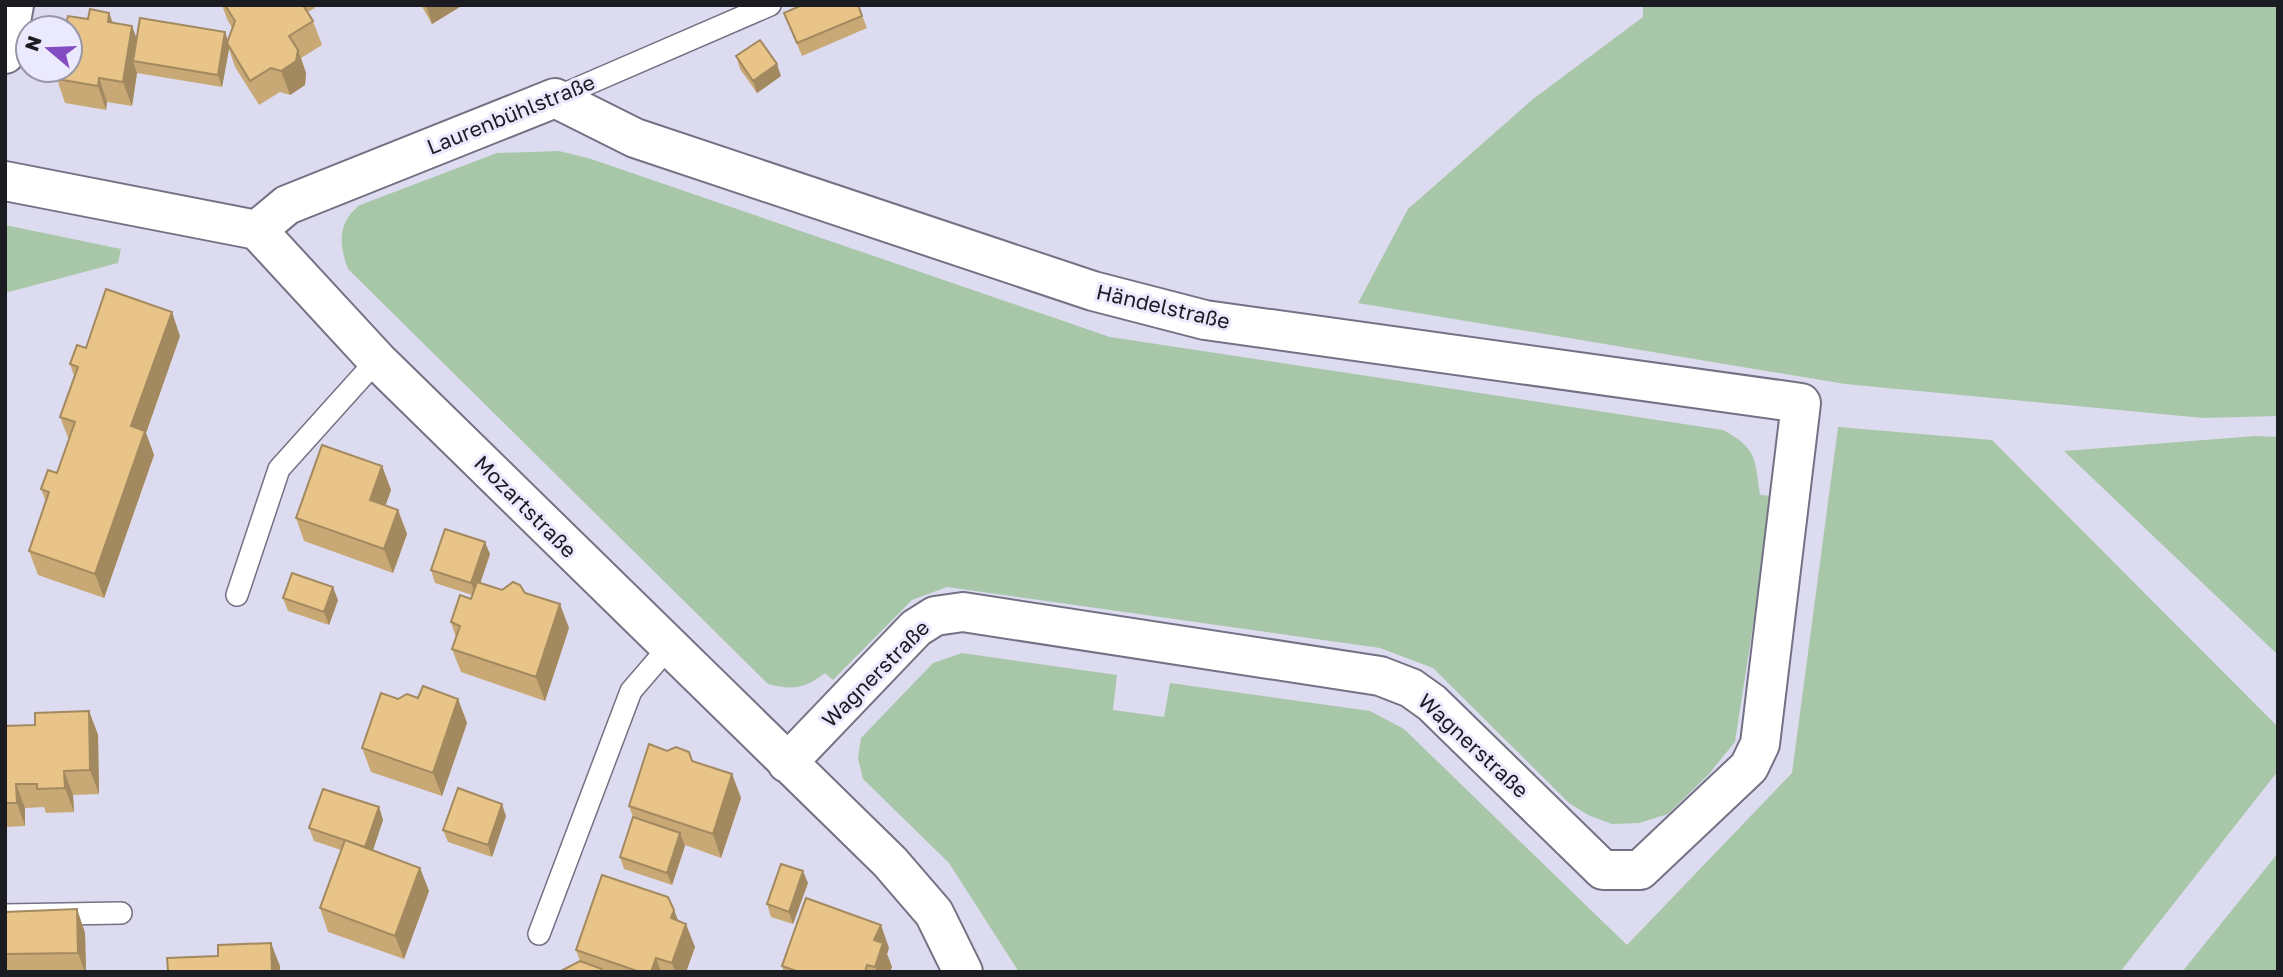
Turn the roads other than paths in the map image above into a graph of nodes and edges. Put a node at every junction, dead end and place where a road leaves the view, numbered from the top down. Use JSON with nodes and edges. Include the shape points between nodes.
{"nodes":[{"id":1,"x":14,"y":5,"type":"edge"},
{"id":2,"x":770,"y":5,"type":"edge"},
{"id":3,"x":5,"y":54,"type":"edge"},
{"id":4,"x":555,"y":98,"type":"junction"},
{"id":5,"x":5,"y":181,"type":"edge"},
{"id":6,"x":257,"y":230,"type":"junction"},
{"id":7,"x":377,"y":360,"type":"junction"},
{"id":8,"x":1801,"y":403,"type":"joint"},
{"id":9,"x":237,"y":595,"type":"dead end"},
{"id":10,"x":668,"y":648,"type":"junction"},
{"id":11,"x":787,"y":764,"type":"junction"},
{"id":12,"x":121,"y":913,"type":"dead end"},
{"id":13,"x":5,"y":915,"type":"edge"},
{"id":14,"x":539,"y":934,"type":"dead end"},
{"id":15,"x":963,"y":972,"type":"edge"}],
"edges":[{"from":1,"to":3,"type":"street"},
{"from":2,"to":4,"type":"lane","name":"Laurenbühlstraße"},
{"from":4,"to":6,"type":"street","name":"Laurenbühlstraße","via":[[287,205]]},
{"from":4,"to":8,"type":"street","name":"Händelstraße","via":[[635,138],[1093,291],[1205,320]]},
{"from":5,"to":6,"type":"street"},
{"from":6,"to":7,"type":"street","name":"Mozartstraße"},
{"from":7,"to":9,"type":"lane","via":[[279,469]]},
{"from":7,"to":10,"type":"street","name":"Mozartstraße"},
{"from":8,"to":11,"type":"street","name":"Wagnerstraße","via":[[1760,744],[1749,767],[1640,870],[1603,870],[1432,703],[1411,688],[1380,676],[963,612],[935,616],[916,628]]},
{"from":10,"to":11,"type":"street","name":"Mozartstraße"},
{"from":10,"to":14,"type":"lane","via":[[631,691]]},
{"from":11,"to":15,"type":"street","name":"Mozartstraße","via":[[890,863],[934,914]]},
{"from":12,"to":13,"type":"lane"}]}
